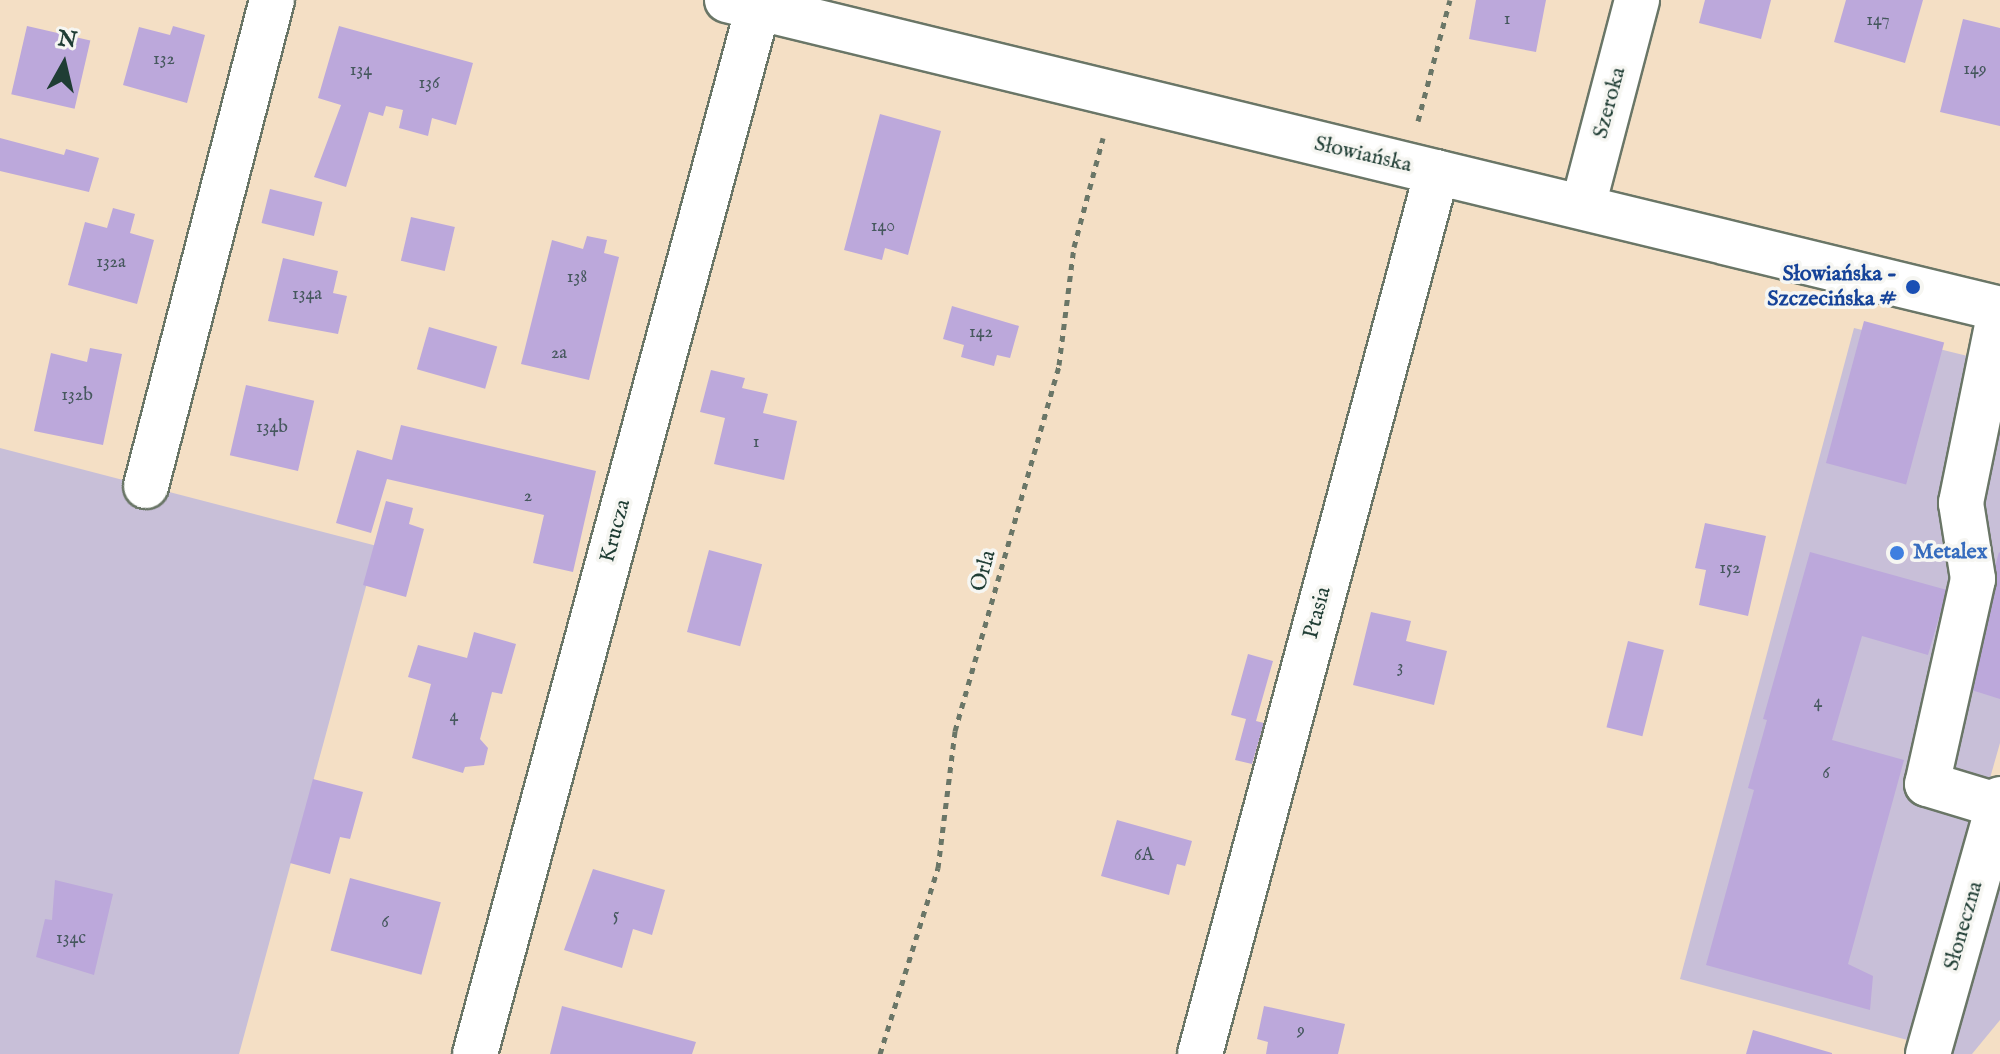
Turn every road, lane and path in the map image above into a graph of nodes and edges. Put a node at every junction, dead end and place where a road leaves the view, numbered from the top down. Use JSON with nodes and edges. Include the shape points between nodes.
{"nodes":[{"id":1,"x":272,"y":0,"type":"edge"},
{"id":2,"x":1450,"y":0,"type":"edge"},
{"id":3,"x":1637,"y":0,"type":"edge"},
{"id":4,"x":742,"y":4,"type":"edge"},
{"id":5,"x":1114,"y":95,"type":"junction"},
{"id":6,"x":1422,"y":168,"type":"junction"},
{"id":7,"x":1583,"y":206,"type":"junction"},
{"id":8,"x":2000,"y":310,"type":"edge"},
{"id":9,"x":146,"y":486,"type":"dead end"},
{"id":10,"x":1999,"y":803,"type":"edge"},
{"id":11,"x":475,"y":1054,"type":"edge"},
{"id":12,"x":880,"y":1054,"type":"edge"},
{"id":13,"x":1200,"y":1054,"type":"edge"},
{"id":14,"x":1928,"y":1054,"type":"edge"}],
"edges":[{"from":1,"to":9,"type":"street"},
{"from":2,"to":6,"type":"path"},
{"from":3,"to":7,"type":"street","name":"Szeroka"},
{"from":4,"to":5,"type":"street","name":"Słowiańska"},
{"from":4,"to":11,"type":"street","name":"Krucza"},
{"from":5,"to":6,"type":"street","name":"Słowiańska"},
{"from":5,"to":12,"type":"path","name":"Orla","via":[[1074,247],[1059,365],[955,731],[938,868]]},
{"from":6,"to":7,"type":"street","name":"Słowiańska"},
{"from":6,"to":13,"type":"street","name":"Ptasia"},
{"from":7,"to":8,"type":"street","name":"Słowiańska"},
{"from":8,"to":10,"type":"street","via":[[1961,503],[1973,579],[1927,784]]},
{"from":10,"to":14,"type":"street","name":"Słoneczna"}]}
